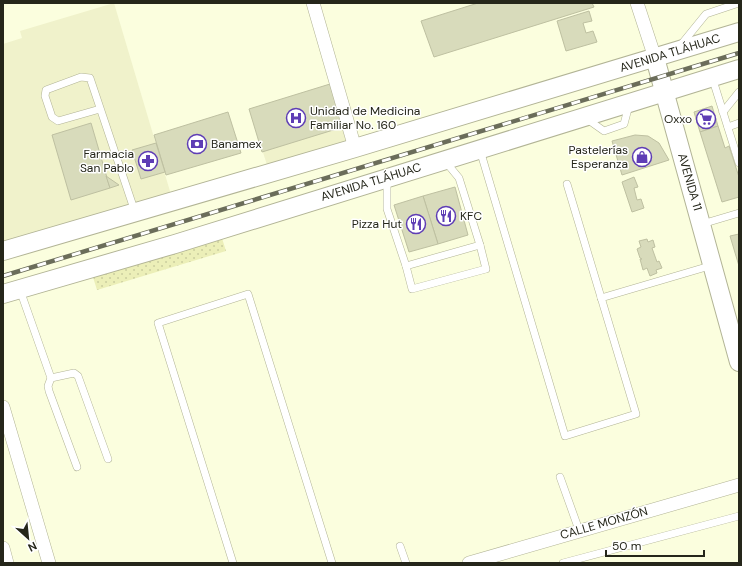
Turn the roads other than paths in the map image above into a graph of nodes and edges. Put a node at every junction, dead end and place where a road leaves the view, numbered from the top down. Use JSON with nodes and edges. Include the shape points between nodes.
{"nodes":[{"id":1,"x":313,"y":3,"type":"edge"},
{"id":2,"x":637,"y":3,"type":"edge"},
{"id":3,"x":739,"y":3,"type":"edge"},
{"id":4,"x":739,"y":32,"type":"edge"},
{"id":5,"x":677,"y":50,"type":"junction"},
{"id":6,"x":655,"y":58,"type":"junction"},
{"id":7,"x":739,"y":69,"type":"edge"},
{"id":8,"x":712,"y":77,"type":"junction"},
{"id":9,"x":664,"y":91,"type":"junction"},
{"id":10,"x":739,"y":92,"type":"edge"},
{"id":11,"x":100,"y":109,"type":"junction"},
{"id":12,"x":723,"y":112,"type":"junction"},
{"id":13,"x":739,"y":123,"type":"edge"},
{"id":14,"x":728,"y":127,"type":"junction"},
{"id":15,"x":355,"y":148,"type":"junction"},
{"id":16,"x":480,"y":148,"type":"junction"},
{"id":17,"x":444,"y":160,"type":"junction"},
{"id":18,"x":739,"y":163,"type":"edge"},
{"id":19,"x":387,"y":178,"type":"junction"},
{"id":20,"x":566,"y":184,"type":"dead end"},
{"id":21,"x":739,"y":212,"type":"edge"},
{"id":22,"x":135,"y":213,"type":"junction"},
{"id":23,"x":702,"y":224,"type":"junction"},
{"id":24,"x":480,"y":245,"type":"junction"},
{"id":25,"x":3,"y":251,"type":"edge"},
{"id":26,"x":713,"y":265,"type":"junction"},
{"id":27,"x":406,"y":266,"type":"junction"},
{"id":28,"x":20,"y":289,"type":"junction"},
{"id":29,"x":3,"y":294,"type":"edge"},
{"id":30,"x":601,"y":298,"type":"junction"},
{"id":31,"x":739,"y":362,"type":"edge"},
{"id":32,"x":51,"y":378,"type":"junction"},
{"id":33,"x":3,"y":407,"type":"edge"},
{"id":34,"x":108,"y":459,"type":"dead end"},
{"id":35,"x":77,"y":467,"type":"dead end"},
{"id":36,"x":560,"y":477,"type":"dead end"},
{"id":37,"x":739,"y":485,"type":"edge"},
{"id":38,"x":739,"y":516,"type":"edge"},
{"id":39,"x":579,"y":530,"type":"junction"},
{"id":40,"x":400,"y":546,"type":"dead end"},
{"id":41,"x":3,"y":548,"type":"edge"},
{"id":42,"x":7,"y":563,"type":"edge"},
{"id":43,"x":49,"y":563,"type":"edge"},
{"id":44,"x":233,"y":563,"type":"edge"},
{"id":45,"x":332,"y":563,"type":"edge"},
{"id":46,"x":406,"y":563,"type":"edge"},
{"id":47,"x":469,"y":563,"type":"edge"},
{"id":48,"x":563,"y":563,"type":"edge"}],
"edges":[{"from":1,"to":15,"type":"street"},
{"from":2,"to":6,"type":"street","name":"AVENIDA 11"},
{"from":3,"to":5,"type":"lane","via":[[706,14]]},
{"from":4,"to":5,"type":"main road","name":"AVENIDA TLÁHUAC"},
{"from":5,"to":6,"type":"main road","name":"AVENIDA TLÁHUAC"},
{"from":6,"to":9,"type":"main road","name":"AVENIDA 11"},
{"from":6,"to":15,"type":"main road","name":"AVENIDA TLÁHUAC"},
{"from":7,"to":8,"type":"main road","name":"AVENIDA TLÁHUAC"},
{"from":8,"to":9,"type":"main road","name":"AVENIDA TLÁHUAC"},
{"from":8,"to":12,"type":"lane"},
{"from":9,"to":16,"type":"main road","name":"AVENIDA TLÁHUAC"},
{"from":9,"to":23,"type":"main road","name":"AVENIDA 11"},
{"from":10,"to":12,"type":"lane"},
{"from":11,"to":11,"type":"lane","via":[[58,121],[52,117],[45,96],[46,90],[81,77],[90,78]]},
{"from":11,"to":22,"type":"lane"},
{"from":12,"to":14,"type":"lane"},
{"from":13,"to":14,"type":"lane"},
{"from":14,"to":18,"type":"lane"},
{"from":15,"to":22,"type":"main road","name":"AVENIDA TLÁHUAC"},
{"from":16,"to":17,"type":"main road","name":"AVENIDA TLÁHUAC"},
{"from":16,"to":30,"type":"lane","via":[[565,436],[636,414]]},
{"from":17,"to":19,"type":"main road","name":"AVENIDA TLÁHUAC"},
{"from":17,"to":24,"type":"lane","via":[[460,178]]},
{"from":19,"to":27,"type":"lane","via":[[387,209]]},
{"from":19,"to":28,"type":"main road","name":"AVENIDA TLÁHUAC"},
{"from":20,"to":30,"type":"lane"},
{"from":21,"to":23,"type":"lane"},
{"from":22,"to":25,"type":"main road","name":"AVENIDA TLÁHUAC"},
{"from":23,"to":26,"type":"main road","name":"AVENIDA 11"},
{"from":24,"to":27,"type":"lane"},
{"from":24,"to":27,"type":"lane","via":[[486,268],[412,289]]},
{"from":26,"to":30,"type":"lane"},
{"from":26,"to":31,"type":"main road","name":"AVENIDA 11"},
{"from":28,"to":29,"type":"main road","name":"AVENIDA TLÁHUAC"},
{"from":28,"to":32,"type":"lane"},
{"from":32,"to":34,"type":"lane","via":[[74,373],[78,376]]},
{"from":32,"to":35,"type":"lane","via":[[49,391]]},
{"from":33,"to":43,"type":"street"},
{"from":36,"to":39,"type":"lane"},
{"from":37,"to":39,"type":"street","name":"CALLE MONZÓN"},
{"from":38,"to":48,"type":"lane"},
{"from":39,"to":47,"type":"street","name":"CALLE MONZÓN"},
{"from":40,"to":46,"type":"lane"},
{"from":41,"to":42,"type":"street"},
{"from":44,"to":45,"type":"lane","via":[[158,323],[248,294]]}]}
